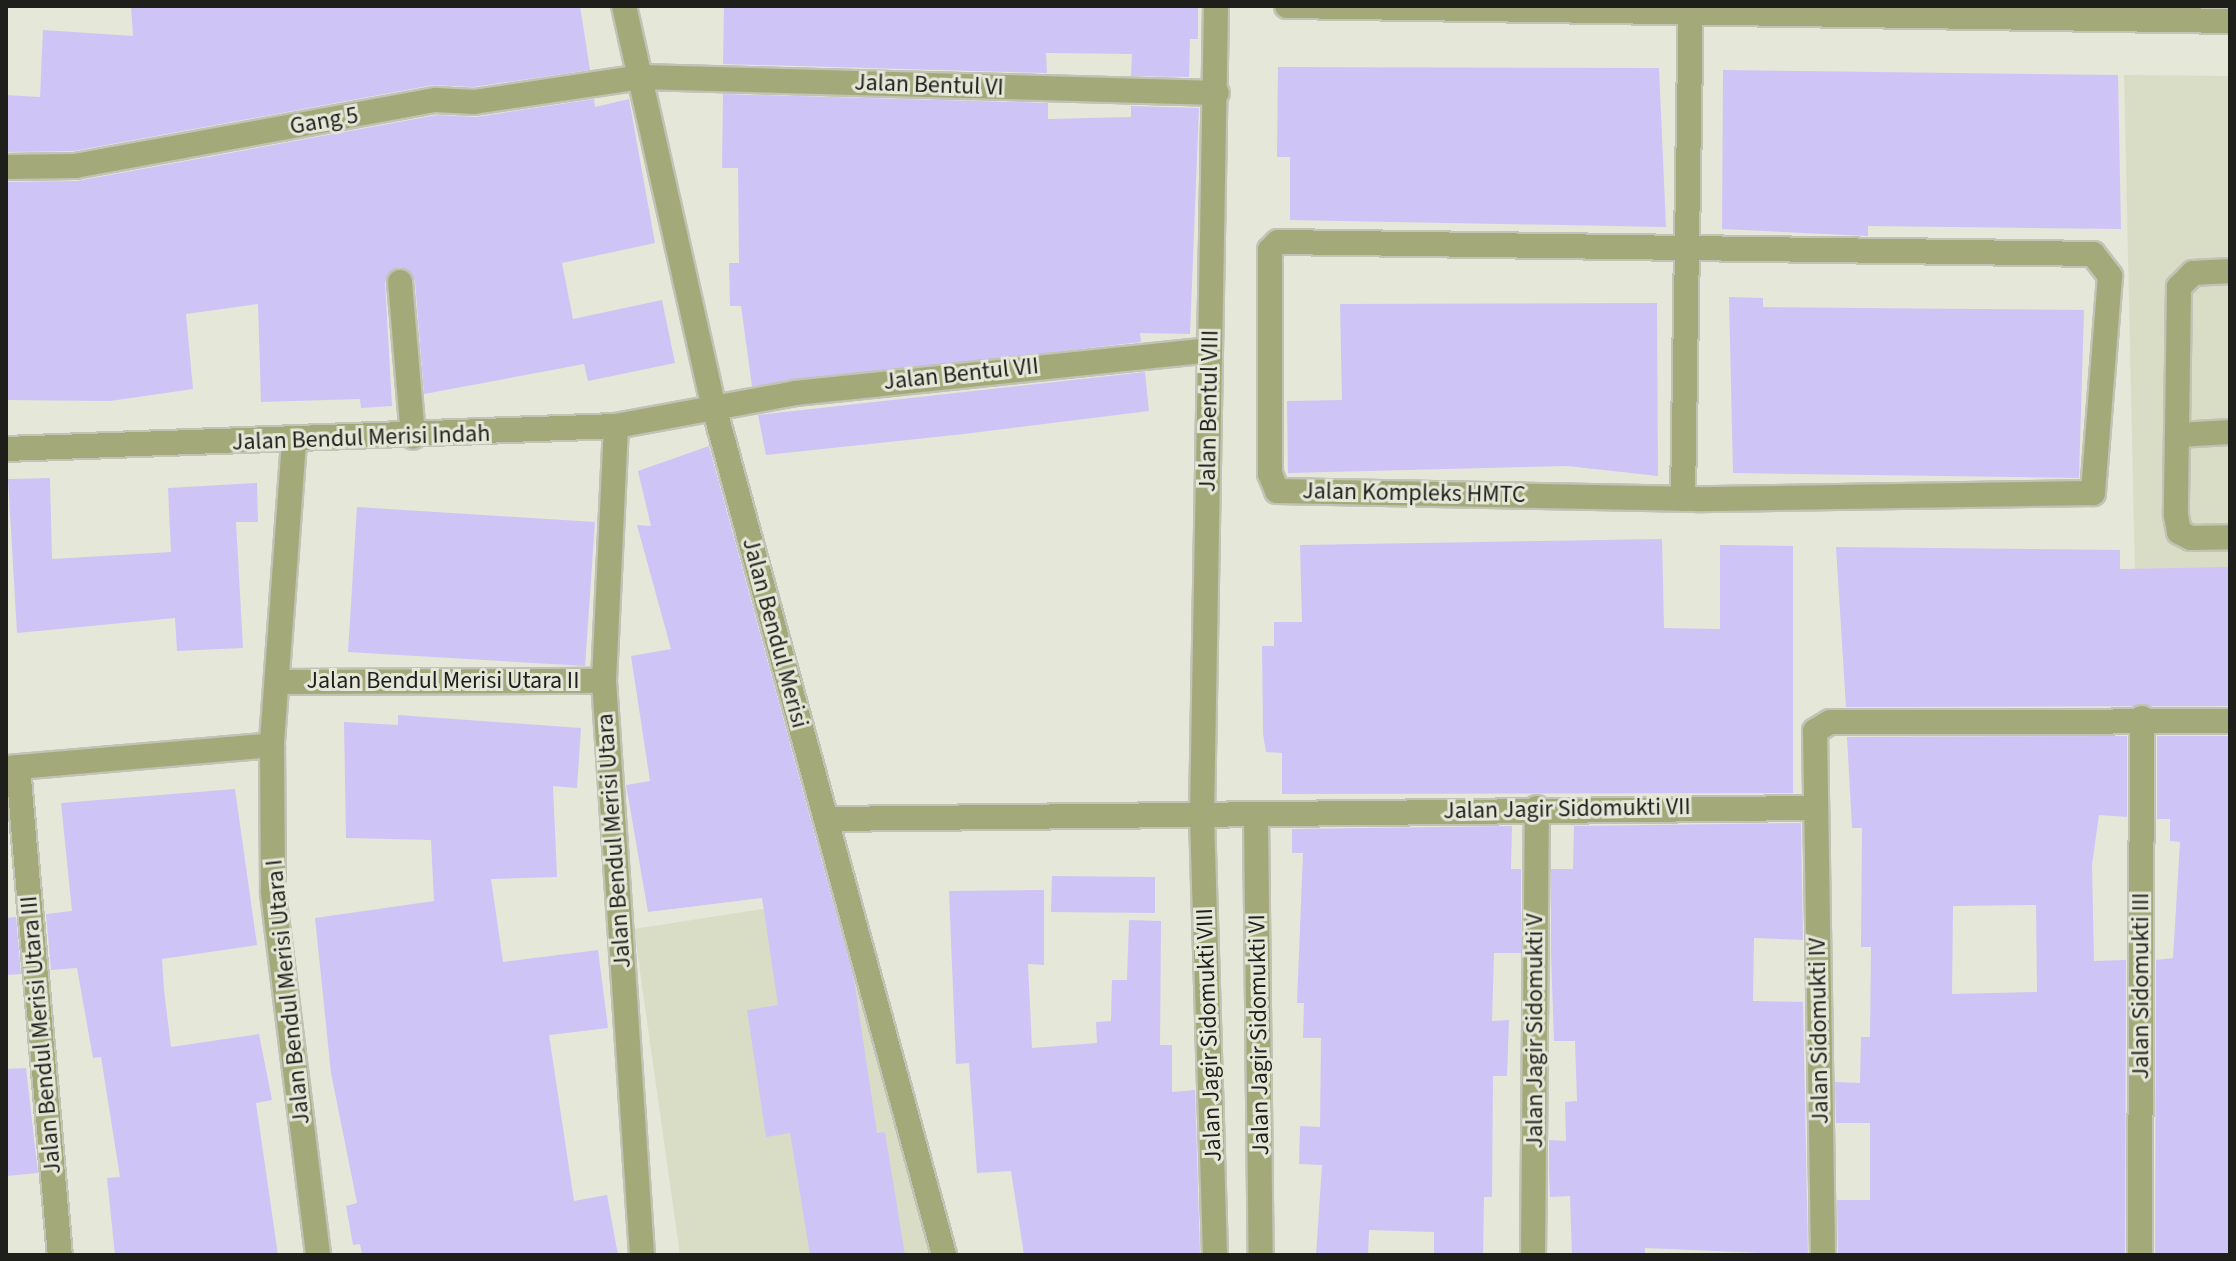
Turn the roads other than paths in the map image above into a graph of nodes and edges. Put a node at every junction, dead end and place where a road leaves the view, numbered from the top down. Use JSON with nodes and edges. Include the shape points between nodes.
{"nodes":[{"id":1,"x":624,"y":6,"type":"edge"},
{"id":2,"x":1216,"y":6,"type":"edge"},
{"id":3,"x":1287,"y":6,"type":"edge"},
{"id":4,"x":1691,"y":8,"type":"edge"},
{"id":5,"x":2230,"y":21,"type":"edge"},
{"id":6,"x":642,"y":77,"type":"junction"},
{"id":7,"x":1217,"y":93,"type":"junction"},
{"id":8,"x":6,"y":167,"type":"edge"},
{"id":9,"x":1685,"y":252,"type":"junction"},
{"id":10,"x":2230,"y":271,"type":"edge"},
{"id":11,"x":400,"y":282,"type":"dead end"},
{"id":12,"x":1209,"y":350,"type":"junction"},
{"id":13,"x":714,"y":407,"type":"junction"},
{"id":14,"x":616,"y":426,"type":"junction"},
{"id":15,"x":2230,"y":432,"type":"edge"},
{"id":16,"x":2178,"y":435,"type":"junction"},
{"id":17,"x":413,"y":436,"type":"junction"},
{"id":18,"x":294,"y":442,"type":"junction"},
{"id":19,"x":6,"y":449,"type":"edge"},
{"id":20,"x":1683,"y":499,"type":"junction"},
{"id":21,"x":2230,"y":537,"type":"edge"},
{"id":22,"x":604,"y":681,"type":"junction"},
{"id":23,"x":281,"y":682,"type":"junction"},
{"id":24,"x":2142,"y":718,"type":"junction"},
{"id":25,"x":2230,"y":721,"type":"edge"},
{"id":26,"x":272,"y":745,"type":"junction"},
{"id":27,"x":12,"y":767,"type":"edge"},
{"id":28,"x":1537,"y":808,"type":"junction"},
{"id":29,"x":1814,"y":808,"type":"junction"},
{"id":30,"x":1256,"y":814,"type":"junction"},
{"id":31,"x":1216,"y":815,"type":"junction"},
{"id":32,"x":826,"y":819,"type":"junction"},
{"id":33,"x":60,"y":1255,"type":"edge"},
{"id":34,"x":318,"y":1255,"type":"edge"},
{"id":35,"x":642,"y":1255,"type":"edge"},
{"id":36,"x":944,"y":1255,"type":"edge"},
{"id":37,"x":1215,"y":1255,"type":"edge"},
{"id":38,"x":1261,"y":1255,"type":"edge"},
{"id":39,"x":1533,"y":1255,"type":"edge"},
{"id":40,"x":1823,"y":1255,"type":"edge"},
{"id":41,"x":2140,"y":1255,"type":"edge"}],
"edges":[{"from":1,"to":6,"type":"street","name":"Jalan Bendul Merisi"},
{"from":2,"to":7,"type":"street","name":"Jalan Bentul VIII"},
{"from":3,"to":4,"type":"street"},
{"from":4,"to":5,"type":"street"},
{"from":4,"to":9,"type":"street"},
{"from":6,"to":7,"type":"street","name":"Jalan Bentul VI"},
{"from":6,"to":8,"type":"street","name":"Gang 5","via":[[474,102],[436,100],[75,166]]},
{"from":6,"to":13,"type":"street","name":"Jalan Bendul Merisi"},
{"from":7,"to":12,"type":"street","name":"Jalan Bentul VIII"},
{"from":9,"to":20,"type":"street"},
{"from":9,"to":20,"type":"street","name":"Jalan Kompleks HMTC","via":[[2093,254],[2110,276],[2095,482],[2084,498]]},
{"from":9,"to":20,"type":"street","name":"Jalan Kompleks HMTC","via":[[1278,242],[1270,250],[1270,474],[1277,491]]},
{"from":10,"to":16,"type":"street","via":[[2193,273],[2179,287]]},
{"from":11,"to":17,"type":"street"},
{"from":12,"to":13,"type":"street","name":"Jalan Bentul VII"},
{"from":12,"to":31,"type":"street","name":"Jalan Bentul VIII"},
{"from":13,"to":14,"type":"street","name":"Jalan Bendul Merisi Indah"},
{"from":13,"to":32,"type":"street","name":"Jalan Bendul Merisi"},
{"from":14,"to":17,"type":"street","name":"Jalan Bendul Merisi Indah"},
{"from":14,"to":22,"type":"street","name":"Jalan Bendul Merisi Utara"},
{"from":15,"to":16,"type":"street"},
{"from":16,"to":21,"type":"street","via":[[2179,532]]},
{"from":17,"to":18,"type":"street","name":"Jalan Bendul Merisi Indah"},
{"from":18,"to":19,"type":"street","name":"Jalan Bendul Merisi Indah"},
{"from":18,"to":23,"type":"street","name":"Jalan Bendul Merisi Utara I"},
{"from":22,"to":23,"type":"street","name":"Jalan Bendul Merisi Utara II"},
{"from":22,"to":35,"type":"street","name":"Jalan Bendul Merisi Utara"},
{"from":23,"to":26,"type":"street","name":"Jalan Bendul Merisi Utara I"},
{"from":24,"to":25,"type":"street"},
{"from":24,"to":29,"type":"street","via":[[1830,722],[1812,739]]},
{"from":24,"to":41,"type":"street","name":"Jalan Sidomukti III"},
{"from":26,"to":27,"type":"street"},
{"from":26,"to":34,"type":"street","name":"Jalan Bendul Merisi Utara I","via":[[273,893]]},
{"from":27,"to":33,"type":"street","name":"Jalan Bendul Merisi Utara III"},
{"from":28,"to":29,"type":"street","name":"Jalan Jagir Sidomukti VII"},
{"from":28,"to":30,"type":"street","name":"Jalan Jagir Sidomukti VII"},
{"from":28,"to":39,"type":"street","name":"Jalan Jagir Sidomukti V"},
{"from":29,"to":40,"type":"street","name":"Jalan Sidomukti IV"},
{"from":30,"to":31,"type":"street","name":"Jalan Jagir Sidomukti VII"},
{"from":30,"to":38,"type":"street","name":"Jalan Jagir Sidomukti VI"},
{"from":31,"to":32,"type":"street","name":"Jalan Jagir Sidomukti VII"},
{"from":31,"to":37,"type":"street","name":"Jalan Jagir Sidomukti VIII"},
{"from":32,"to":36,"type":"street","name":"Jalan Bendul Merisi"}]}
